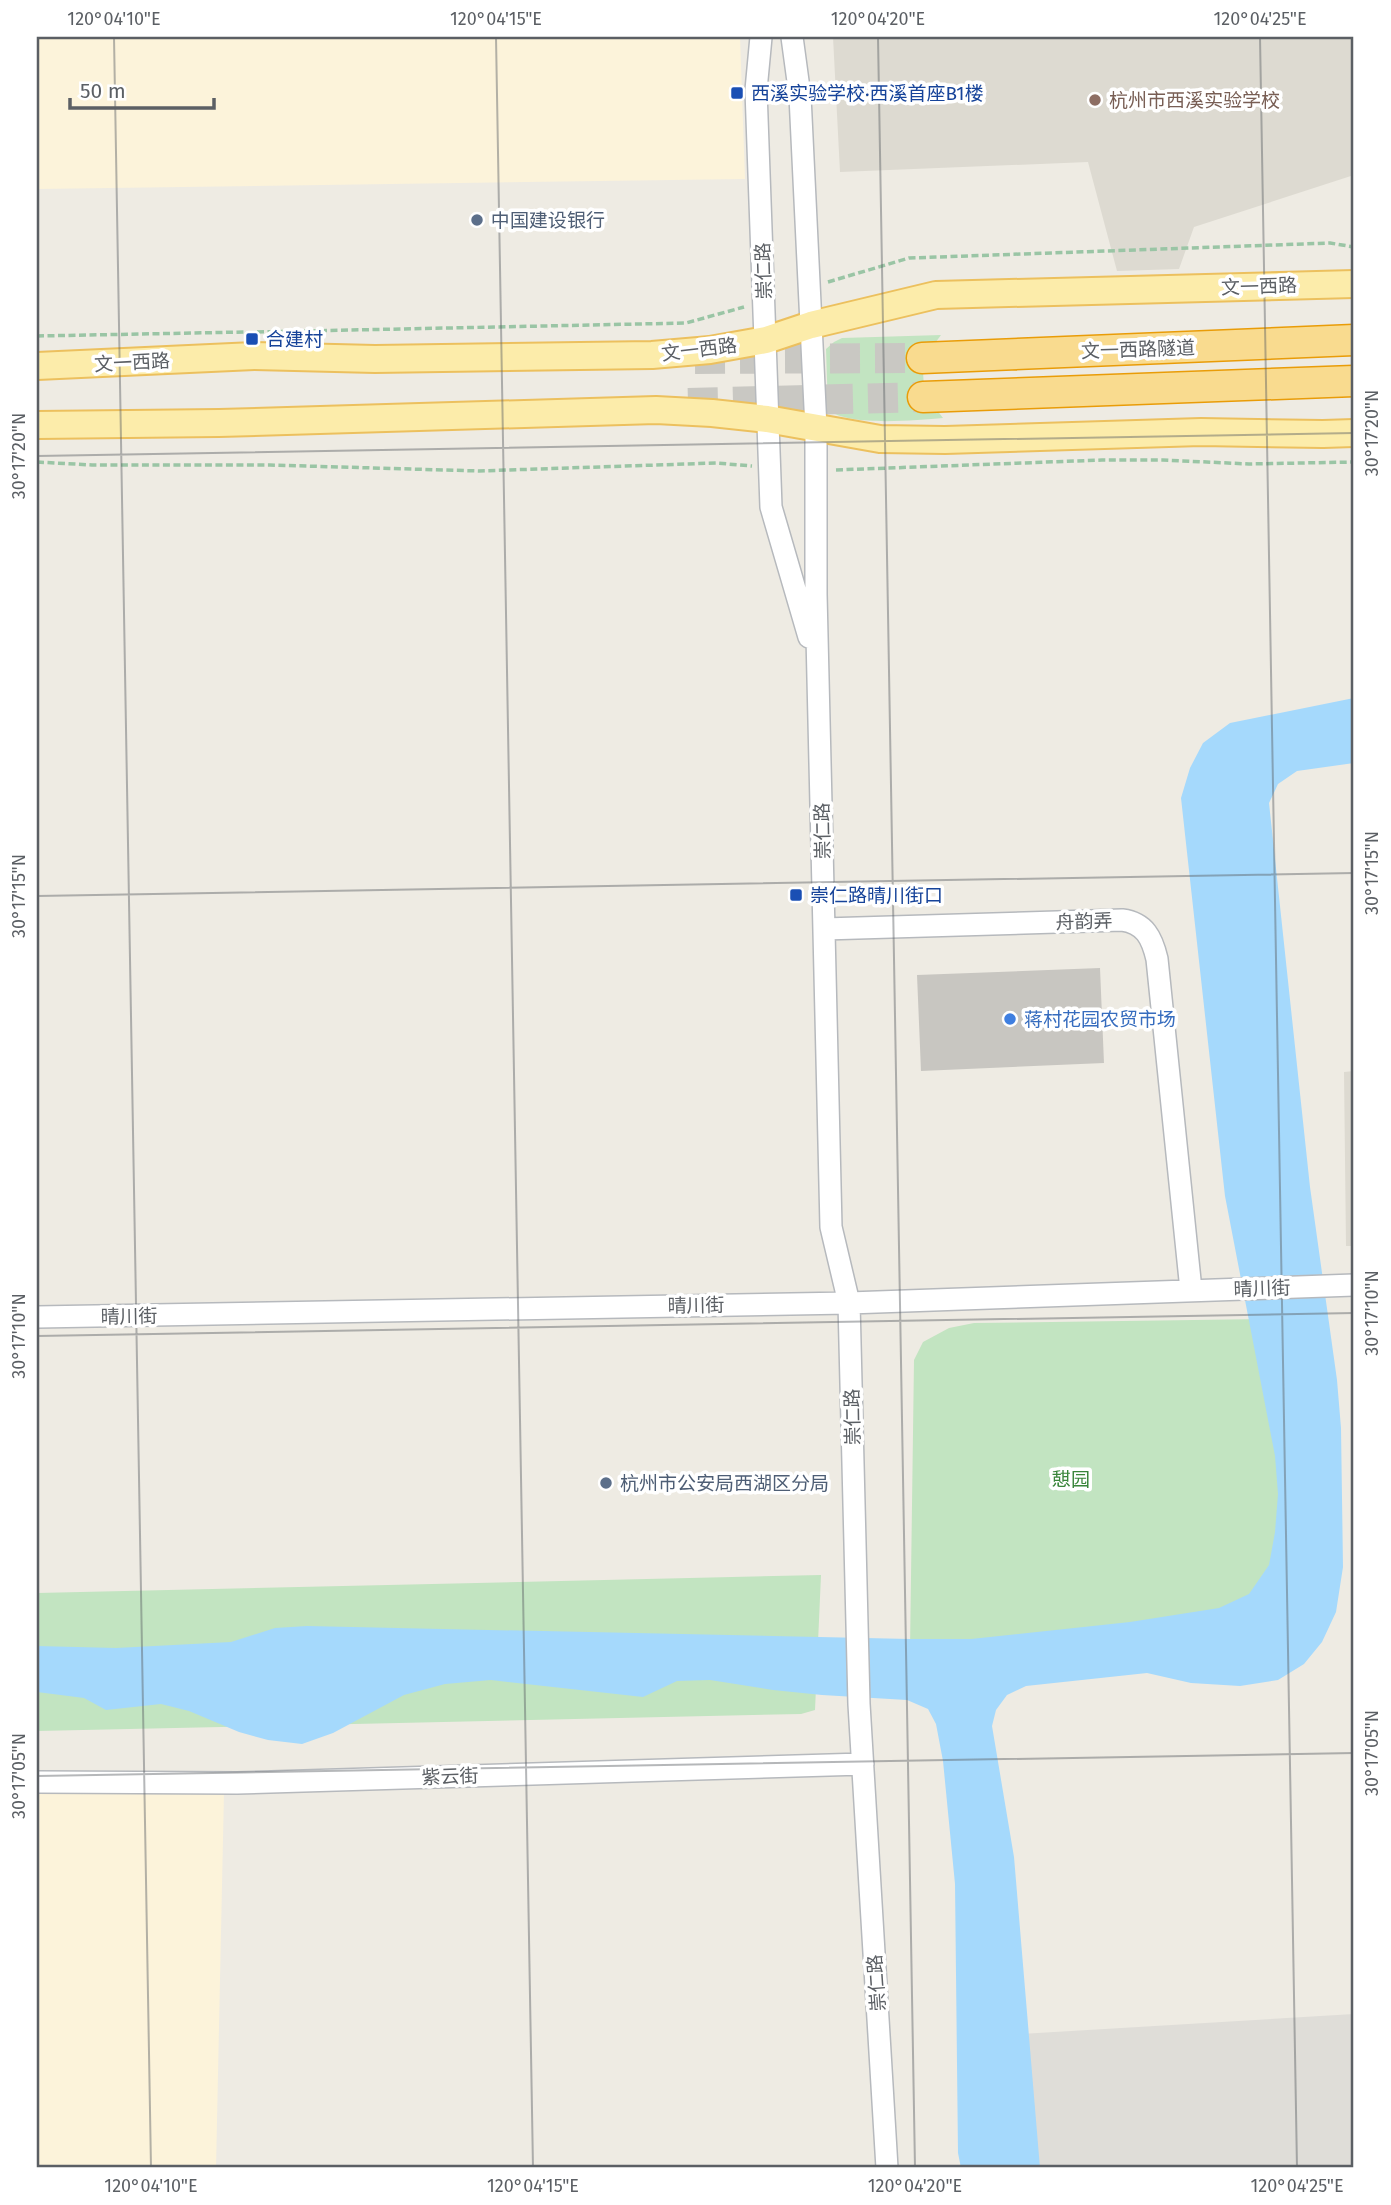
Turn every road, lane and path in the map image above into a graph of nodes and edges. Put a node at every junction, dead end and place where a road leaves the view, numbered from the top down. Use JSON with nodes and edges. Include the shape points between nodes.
{"nodes":[{"id":1,"x":761,"y":37,"type":"edge"},
{"id":2,"x":792,"y":37,"type":"edge"},
{"id":3,"x":1354,"y":247,"type":"edge"},
{"id":4,"x":1354,"y":284,"type":"edge"},
{"id":5,"x":809,"y":287,"type":"junction"},
{"id":6,"x":764,"y":300,"type":"junction"},
{"id":7,"x":811,"y":325,"type":"junction"},
{"id":8,"x":37,"y":336,"type":"edge"},
{"id":9,"x":766,"y":340,"type":"junction"},
{"id":10,"x":1354,"y":340,"type":"edge"},
{"id":11,"x":922,"y":358,"type":"tunnel mouth"},
{"id":12,"x":37,"y":366,"type":"edge"},
{"id":13,"x":1354,"y":380,"type":"edge"},
{"id":14,"x":923,"y":397,"type":"tunnel mouth"},
{"id":15,"x":767,"y":419,"type":"junction"},
{"id":16,"x":37,"y":425,"type":"edge"},
{"id":17,"x":816,"y":428,"type":"junction"},
{"id":18,"x":1354,"y":433,"type":"edge"},
{"id":19,"x":37,"y":462,"type":"edge"},
{"id":20,"x":1354,"y":462,"type":"edge"},
{"id":21,"x":769,"y":467,"type":"junction"},
{"id":22,"x":817,"y":470,"type":"junction"},
{"id":23,"x":818,"y":666,"type":"junction"},
{"id":24,"x":824,"y":929,"type":"junction"},
{"id":25,"x":1354,"y":1285,"type":"edge"},
{"id":26,"x":1191,"y":1290,"type":"junction"},
{"id":27,"x":849,"y":1303,"type":"junction"},
{"id":28,"x":37,"y":1317,"type":"edge"},
{"id":29,"x":863,"y":1764,"type":"junction"},
{"id":30,"x":37,"y":1782,"type":"edge"},
{"id":31,"x":887,"y":2168,"type":"edge"}],
"edges":[{"from":1,"to":6,"type":"street","name":"崇仁路","via":[[756,90]]},
{"from":2,"to":5,"type":"street","name":"崇仁路","via":[[800,96]]},
{"from":3,"to":5,"type":"path","via":[[1330,243],[909,258]]},
{"from":4,"to":7,"type":"main road","name":"文一西路","via":[[936,295]]},
{"from":5,"to":7,"type":"street","name":"崇仁路"},
{"from":6,"to":8,"type":"path","via":[[686,323]]},
{"from":6,"to":9,"type":"street","name":"崇仁路"},
{"from":7,"to":9,"type":"main road","name":"文一西路"},
{"from":7,"to":17,"type":"street","name":"崇仁路"},
{"from":9,"to":12,"type":"main road","name":"文一西路","via":[[652,355],[254,356]]},
{"from":9,"to":15,"type":"street","name":"崇仁路"},
{"from":10,"to":11,"type":"highway","name":"文一西路隧道"},
{"from":13,"to":14,"type":"highway","name":"文一西路隧道"},
{"from":15,"to":16,"type":"main road","via":[[656,411]]},
{"from":15,"to":17,"type":"main road"},
{"from":15,"to":21,"type":"street","name":"崇仁路"},
{"from":17,"to":18,"type":"main road","via":[[880,439]]},
{"from":17,"to":22,"type":"street","name":"崇仁路"},
{"from":19,"to":21,"type":"path","via":[[479,471],[716,463]]},
{"from":20,"to":22,"type":"path","via":[[1102,460]]},
{"from":21,"to":23,"type":"street","name":"崇仁路","via":[[771,507]]},
{"from":22,"to":23,"type":"street","name":"崇仁路"},
{"from":23,"to":24,"type":"street","name":"崇仁路"},
{"from":24,"to":26,"type":"street","name":"舟韵弄","via":[[1122,919],[1134,921],[1144,930],[1157,958]]},
{"from":24,"to":27,"type":"street","name":"崇仁路","via":[[831,1227]]},
{"from":25,"to":26,"type":"street","name":"晴川街"},
{"from":26,"to":27,"type":"street","name":"晴川街"},
{"from":27,"to":28,"type":"street","name":"晴川街"},
{"from":27,"to":29,"type":"street","name":"崇仁路"},
{"from":29,"to":30,"type":"street","name":"紫云街","via":[[237,1783]]},
{"from":29,"to":31,"type":"street","name":"崇仁路"}]}
